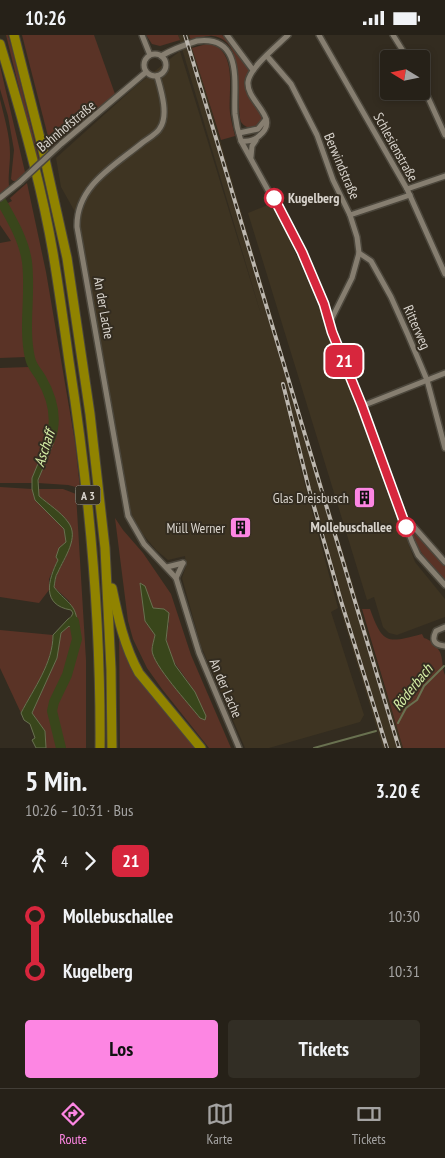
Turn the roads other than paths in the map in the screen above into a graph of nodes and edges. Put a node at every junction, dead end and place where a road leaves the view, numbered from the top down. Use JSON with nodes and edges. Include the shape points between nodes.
{"nodes":[{"id":1,"x":14,"y":35,"type":"edge"},
{"id":2,"x":142,"y":35,"type":"edge"},
{"id":3,"x":227,"y":35,"type":"edge"},
{"id":4,"x":288,"y":35,"type":"edge"},
{"id":5,"x":319,"y":35,"type":"edge"},
{"id":6,"x":393,"y":35,"type":"edge"},
{"id":7,"x":0,"y":44,"type":"edge"},
{"id":8,"x":402,"y":50,"type":"edge"},
{"id":9,"x":150,"y":55,"type":"junction"},
{"id":10,"x":267,"y":55,"type":"junction"},
{"id":11,"x":162,"y":56,"type":"junction"},
{"id":12,"x":253,"y":69,"type":"junction"},
{"id":13,"x":146,"y":72,"type":"junction"},
{"id":14,"x":158,"y":76,"type":"junction"},
{"id":15,"x":429,"y":100,"type":"edge"},
{"id":16,"x":266,"y":118,"type":"junction"},
{"id":17,"x":239,"y":133,"type":"junction"},
{"id":18,"x":445,"y":135,"type":"edge"},
{"id":19,"x":258,"y":137,"type":"junction"},
{"id":20,"x":242,"y":141,"type":"junction"},
{"id":21,"x":251,"y":160,"type":"junction"},
{"id":22,"x":445,"y":176,"type":"edge"},
{"id":23,"x":407,"y":189,"type":"junction"},
{"id":24,"x":410,"y":195,"type":"junction"},
{"id":25,"x":0,"y":198,"type":"edge"},
{"id":26,"x":350,"y":215,"type":"junction"},
{"id":27,"x":359,"y":253,"type":"junction"},
{"id":28,"x":445,"y":274,"type":"edge"},
{"id":29,"x":330,"y":323,"type":"junction"},
{"id":30,"x":445,"y":373,"type":"edge"},
{"id":31,"x":428,"y":380,"type":"junction"},
{"id":32,"x":362,"y":406,"type":"junction"},
{"id":33,"x":445,"y":449,"type":"edge"},
{"id":34,"x":406,"y":527,"type":"junction"},
{"id":35,"x":105,"y":548,"type":"junction"},
{"id":36,"x":445,"y":562,"type":"edge"},
{"id":37,"x":166,"y":567,"type":"junction"},
{"id":38,"x":176,"y":578,"type":"junction"},
{"id":39,"x":445,"y":585,"type":"edge"},
{"id":40,"x":445,"y":627,"type":"edge"},
{"id":41,"x":445,"y":646,"type":"edge"},
{"id":42,"x":100,"y":748,"type":"edge"},
{"id":43,"x":112,"y":748,"type":"edge"},
{"id":44,"x":201,"y":748,"type":"edge"},
{"id":45,"x":239,"y":748,"type":"edge"}],
"edges":[{"from":1,"to":35,"type":"highway","number":"A 3","via":[[67,258]]},
{"from":2,"to":9,"type":"street"},
{"from":3,"to":12,"type":"street"},
{"from":4,"to":10,"type":"street"},
{"from":5,"to":23,"type":"street","name":"Schlesienstraße"},
{"from":6,"to":8,"type":"street"},
{"from":7,"to":42,"type":"highway","number":"A 3","via":[[23,119],[53,251],[83,450],[96,599]]},
{"from":9,"to":11,"type":"street"},
{"from":9,"to":13,"type":"street","via":[[145,60]]},
{"from":10,"to":12,"type":"street"},
{"from":10,"to":26,"type":"street","name":"Berwindstraße","via":[[291,83],[317,135],[333,181]]},
{"from":11,"to":14,"type":"street","via":[[166,67]]},
{"from":11,"to":17,"type":"street","via":[[204,39],[218,40],[226,45],[234,68]]},
{"from":12,"to":16,"type":"street","via":[[248,90]]},
{"from":13,"to":14,"type":"street"},
{"from":13,"to":25,"type":"street","name":"Bahnhofstraße","bridge":true},
{"from":14,"to":37,"type":"street","name":"An der Lache","via":[[165,109],[160,128],[96,181],[86,192],[77,217],[128,516],[144,544]]},
{"from":15,"to":18,"type":"street"},
{"from":16,"to":17,"type":"street","via":[[258,129]]},
{"from":16,"to":19,"type":"street","via":[[264,132]]},
{"from":17,"to":20,"type":"street"},
{"from":19,"to":20,"type":"street"},
{"from":19,"to":21,"type":"street","via":[[252,146]]},
{"from":20,"to":21,"type":"street"},
{"from":21,"to":29,"type":"street","via":[[291,230]]},
{"from":22,"to":23,"type":"street"},
{"from":23,"to":24,"type":"street","name":"Schlesienstraße"},
{"from":24,"to":26,"type":"street"},
{"from":24,"to":28,"type":"street","name":"Schlesienstraße"},
{"from":26,"to":27,"type":"street","name":"Berwindstraße"},
{"from":27,"to":29,"type":"street","name":"Berwindstraße","via":[[352,278]]},
{"from":27,"to":31,"type":"street","name":"Ritterweg","via":[[371,261],[391,297]]},
{"from":29,"to":32,"type":"street"},
{"from":30,"to":31,"type":"street"},
{"from":31,"to":32,"type":"street"},
{"from":31,"to":33,"type":"street","name":"Ritterweg"},
{"from":32,"to":34,"type":"street"},
{"from":34,"to":36,"type":"street","via":[[414,527]]},
{"from":34,"to":39,"type":"street","via":[[418,555]]},
{"from":35,"to":43,"type":"highway","number":"A 3"},
{"from":35,"to":44,"type":"highway","via":[[120,627],[132,662]]},
{"from":37,"to":38,"type":"street","name":"An der Lache"},
{"from":37,"to":38,"type":"street","via":[[183,563]]},
{"from":38,"to":45,"type":"street","name":"An der Lache","via":[[199,653]]},
{"from":40,"to":41,"type":"street","via":[[436,631],[433,637],[437,645]]}]}
